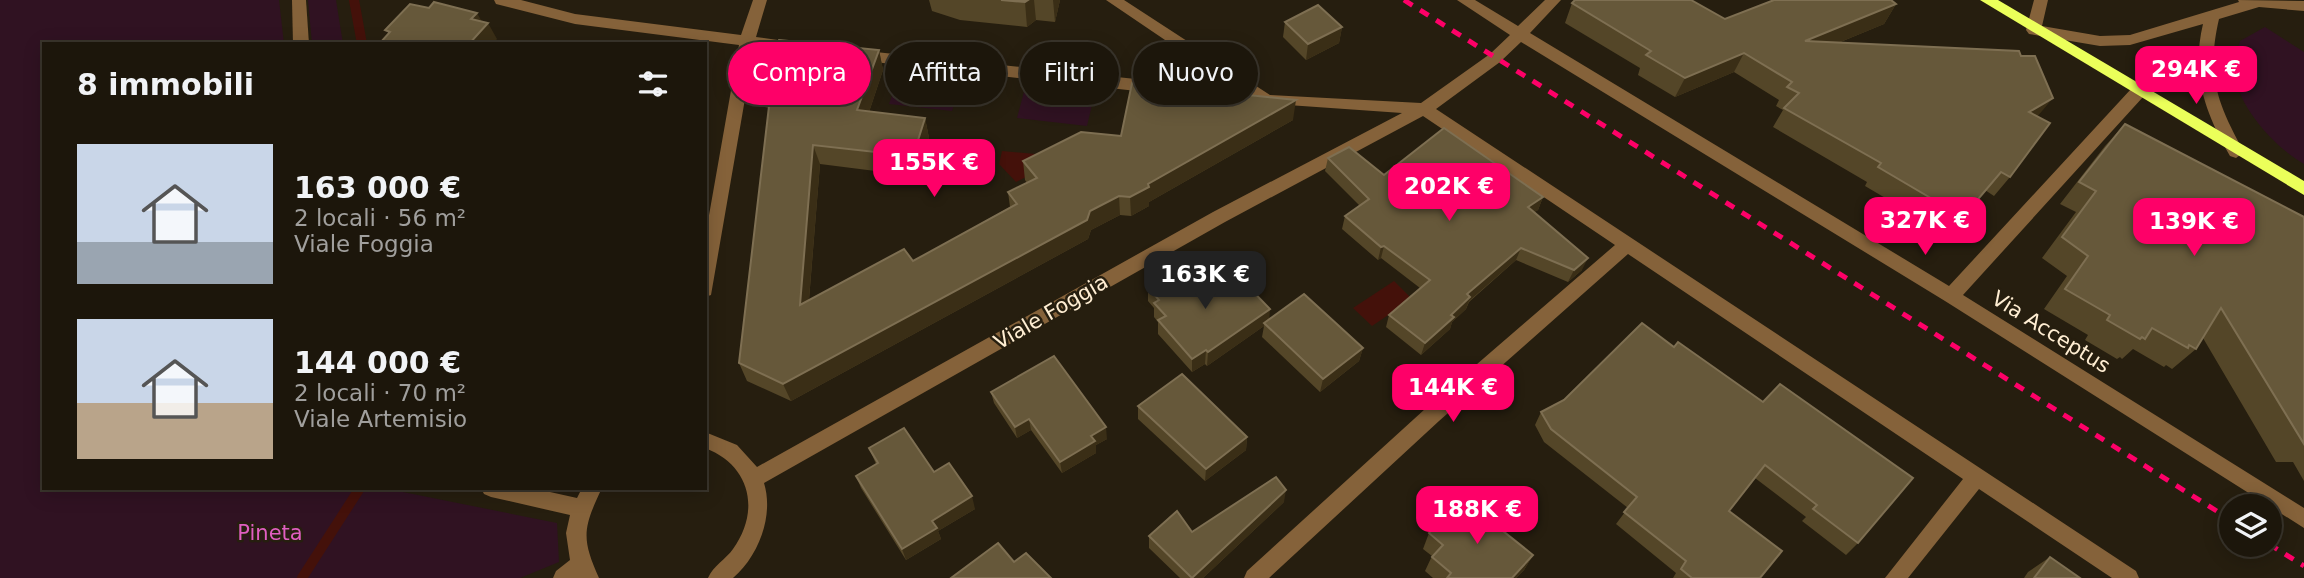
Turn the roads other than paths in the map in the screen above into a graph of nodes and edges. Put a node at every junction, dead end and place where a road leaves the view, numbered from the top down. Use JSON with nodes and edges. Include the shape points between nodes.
{"nodes":[{"id":1,"x":299,"y":0,"type":"edge"},
{"id":2,"x":502,"y":0,"type":"edge"},
{"id":3,"x":760,"y":0,"type":"edge"},
{"id":4,"x":1113,"y":0,"type":"edge"},
{"id":5,"x":1464,"y":0,"type":"edge"},
{"id":6,"x":1555,"y":0,"type":"edge"},
{"id":7,"x":1987,"y":0,"type":"edge"},
{"id":8,"x":2041,"y":0,"type":"edge"},
{"id":9,"x":2251,"y":1,"type":"edge"},
{"id":10,"x":2304,"y":5,"type":"edge"},
{"id":11,"x":2212,"y":16,"type":"junction"},
{"id":12,"x":2034,"y":30,"type":"junction"},
{"id":13,"x":1521,"y":33,"type":"junction"},
{"id":14,"x":747,"y":41,"type":"junction"},
{"id":15,"x":301,"y":42,"type":"edge"},
{"id":16,"x":1133,"y":84,"type":"edge"},
{"id":17,"x":2137,"y":93,"type":"junction"},
{"id":18,"x":1258,"y":98,"type":"edge"},
{"id":19,"x":1264,"y":99,"type":"junction"},
{"id":20,"x":1424,"y":109,"type":"junction"},
{"id":21,"x":2236,"y":152,"type":"junction"},
{"id":22,"x":2304,"y":189,"type":"edge"},
{"id":23,"x":1628,"y":244,"type":"junction"},
{"id":24,"x":707,"y":278,"type":"edge"},
{"id":25,"x":1951,"y":296,"type":"junction"},
{"id":26,"x":707,"y":441,"type":"edge"},
{"id":27,"x":1978,"y":475,"type":"junction"},
{"id":28,"x":754,"y":478,"type":"junction"},
{"id":29,"x":500,"y":490,"type":"edge"},
{"id":30,"x":591,"y":490,"type":"edge"},
{"id":31,"x":581,"y":508,"type":"junction"},
{"id":32,"x":2304,"y":519,"type":"edge"},
{"id":33,"x":585,"y":572,"type":"edge"},
{"id":34,"x":563,"y":578,"type":"edge"},
{"id":35,"x":718,"y":578,"type":"edge"},
{"id":36,"x":1254,"y":578,"type":"edge"},
{"id":37,"x":1895,"y":578,"type":"edge"},
{"id":38,"x":2129,"y":578,"type":"edge"}],
"edges":[{"from":1,"to":15,"type":"street"},
{"from":2,"to":14,"type":"street","via":[[575,19]]},
{"from":3,"to":14,"type":"street"},
{"from":4,"to":19,"type":"street"},
{"from":5,"to":13,"type":"street","name":"Via Acceptus"},
{"from":6,"to":13,"type":"street","name":"Viale Foggia"},
{"from":7,"to":12,"type":"main road"},
{"from":8,"to":12,"type":"street"},
{"from":9,"to":10,"type":"street"},
{"from":9,"to":11,"type":"street"},
{"from":11,"to":12,"type":"street","via":[[2130,40],[2100,41]]},
{"from":11,"to":21,"type":"street","via":[[2203,50],[2206,87],[2215,117]]},
{"from":12,"to":17,"type":"main road"},
{"from":13,"to":20,"type":"street","name":"Viale Foggia","via":[[1495,58]]},
{"from":13,"to":25,"type":"street","name":"Via Acceptus"},
{"from":14,"to":16,"type":"street"},
{"from":14,"to":24,"type":"street"},
{"from":17,"to":21,"type":"main road"},
{"from":17,"to":25,"type":"street"},
{"from":18,"to":19,"type":"street"},
{"from":19,"to":20,"type":"street"},
{"from":20,"to":23,"type":"street"},
{"from":20,"to":28,"type":"street","name":"Viale Foggia","via":[[1219,217]]},
{"from":21,"to":22,"type":"main road"},
{"from":23,"to":27,"type":"street"},
{"from":23,"to":36,"type":"street"},
{"from":25,"to":32,"type":"street","name":"Via Acceptus"},
{"from":26,"to":28,"type":"street","via":[[742,460]]},
{"from":27,"to":37,"type":"street"},
{"from":27,"to":38,"type":"street"},
{"from":28,"to":35,"type":"street","via":[[759,502],[755,527],[742,552]]},
{"from":29,"to":31,"type":"street"},
{"from":30,"to":31,"type":"street"},
{"from":31,"to":33,"type":"street","via":[[575,547]]},
{"from":33,"to":34,"type":"street"}]}
